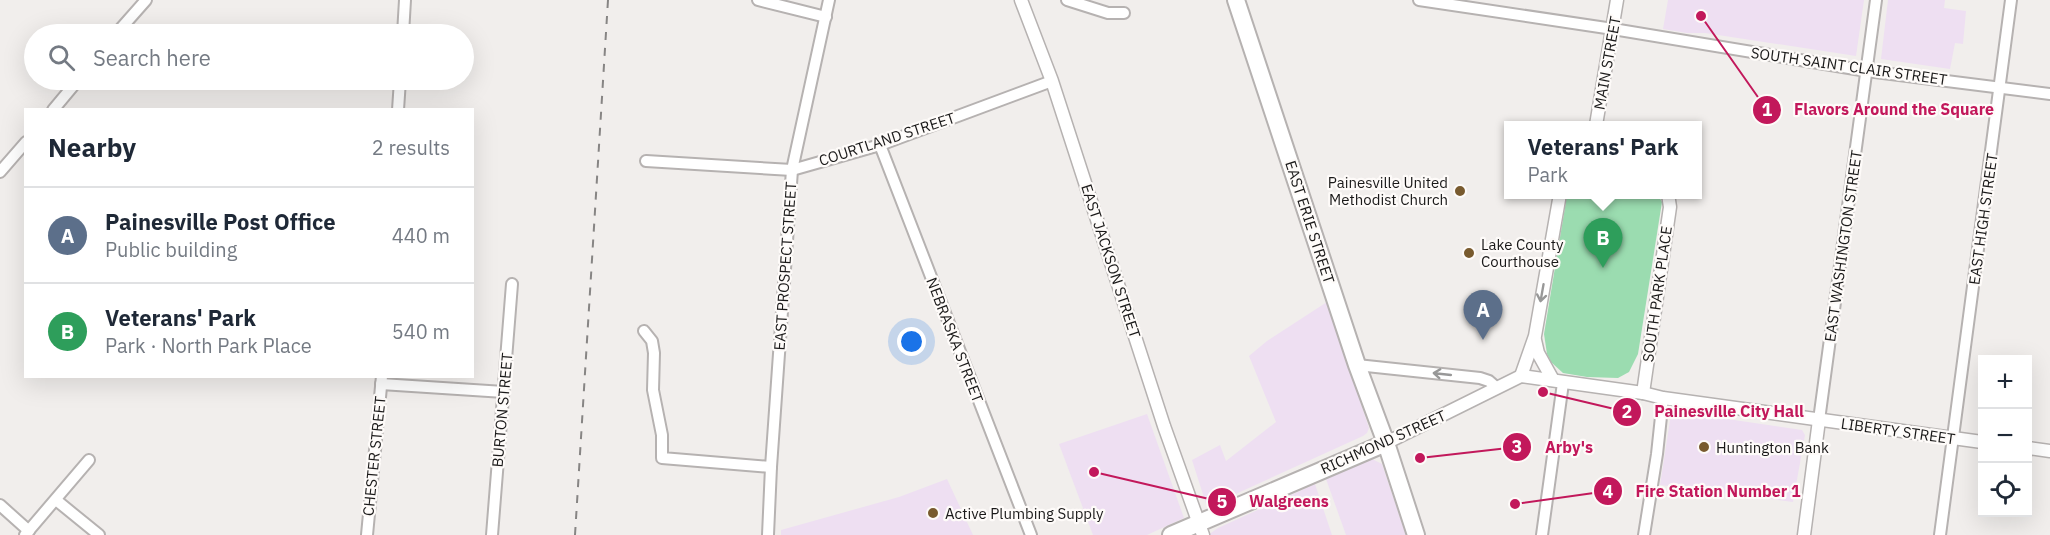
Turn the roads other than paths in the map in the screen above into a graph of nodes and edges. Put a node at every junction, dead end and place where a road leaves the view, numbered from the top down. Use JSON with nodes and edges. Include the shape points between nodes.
{"nodes":[{"id":1,"x":146,"y":0,"type":"edge"},
{"id":2,"x":405,"y":0,"type":"edge"},
{"id":3,"x":758,"y":0,"type":"edge"},
{"id":4,"x":829,"y":0,"type":"edge"},
{"id":5,"x":1021,"y":0,"type":"edge"},
{"id":6,"x":1066,"y":0,"type":"edge"},
{"id":7,"x":1419,"y":0,"type":"edge"},
{"id":8,"x":1617,"y":0,"type":"edge"},
{"id":9,"x":1876,"y":0,"type":"edge"},
{"id":10,"x":2011,"y":0,"type":"edge"},
{"id":11,"x":1237,"y":1,"type":"edge"},
{"id":12,"x":1124,"y":13,"type":"dead end"},
{"id":13,"x":826,"y":16,"type":"junction"},
{"id":14,"x":125,"y":24,"type":"edge"},
{"id":15,"x":404,"y":24,"type":"edge"},
{"id":16,"x":1613,"y":29,"type":"junction"},
{"id":17,"x":1867,"y":71,"type":"junction"},
{"id":18,"x":1052,"y":81,"type":"junction"},
{"id":19,"x":1998,"y":86,"type":"junction"},
{"id":20,"x":70,"y":90,"type":"edge"},
{"id":21,"x":399,"y":90,"type":"edge"},
{"id":22,"x":2050,"y":94,"type":"edge"},
{"id":23,"x":55,"y":108,"type":"edge"},
{"id":24,"x":398,"y":108,"type":"edge"},
{"id":25,"x":1597,"y":121,"type":"edge"},
{"id":26,"x":24,"y":144,"type":"edge"},
{"id":27,"x":880,"y":145,"type":"junction"},
{"id":28,"x":646,"y":161,"type":"dead end"},
{"id":29,"x":792,"y":170,"type":"junction"},
{"id":30,"x":0,"y":172,"type":"edge"},
{"id":31,"x":1559,"y":199,"type":"edge"},
{"id":32,"x":1669,"y":199,"type":"edge"},
{"id":33,"x":512,"y":284,"type":"dead end"},
{"id":34,"x":644,"y":331,"type":"dead end"},
{"id":35,"x":1535,"y":336,"type":"junction"},
{"id":36,"x":1357,"y":365,"type":"junction"},
{"id":37,"x":1521,"y":376,"type":"junction"},
{"id":38,"x":382,"y":380,"type":"edge"},
{"id":39,"x":1558,"y":382,"type":"junction"},
{"id":40,"x":1497,"y":388,"type":"junction"},
{"id":41,"x":504,"y":392,"type":"junction"},
{"id":42,"x":1643,"y":393,"type":"junction"},
{"id":43,"x":1664,"y":398,"type":"junction"},
{"id":44,"x":1819,"y":420,"type":"junction"},
{"id":45,"x":1953,"y":438,"type":"junction"},
{"id":46,"x":1978,"y":441,"type":"edge"},
{"id":47,"x":1386,"y":443,"type":"junction"},
{"id":48,"x":2032,"y":449,"type":"edge"},
{"id":49,"x":2050,"y":451,"type":"edge"},
{"id":50,"x":89,"y":460,"type":"dead end"},
{"id":51,"x":771,"y":467,"type":"junction"},
{"id":52,"x":56,"y":500,"type":"junction"},
{"id":53,"x":0,"y":505,"type":"edge"},
{"id":54,"x":1201,"y":529,"type":"edge"},
{"id":55,"x":27,"y":533,"type":"edge"},
{"id":56,"x":99,"y":535,"type":"edge"},
{"id":57,"x":366,"y":535,"type":"edge"},
{"id":58,"x":492,"y":535,"type":"edge"},
{"id":59,"x":768,"y":535,"type":"edge"},
{"id":60,"x":1031,"y":535,"type":"edge"},
{"id":61,"x":1171,"y":535,"type":"edge"},
{"id":62,"x":1416,"y":535,"type":"edge"},
{"id":63,"x":1542,"y":535,"type":"edge"},
{"id":64,"x":1644,"y":535,"type":"edge"},
{"id":65,"x":1804,"y":535,"type":"edge"},
{"id":66,"x":1940,"y":535,"type":"edge"}],
"edges":[{"from":1,"to":14,"type":"street"},
{"from":2,"to":15,"type":"street"},
{"from":3,"to":13,"type":"street"},
{"from":4,"to":13,"type":"street","name":"EAST PROSPECT STREET"},
{"from":5,"to":18,"type":"street","name":"EAST JACKSON STREET"},
{"from":6,"to":12,"type":"street","via":[[1108,13]]},
{"from":7,"to":16,"type":"street","name":"SOUTH SAINT CLAIR STREET"},
{"from":8,"to":16,"type":"street","name":"MAIN STREET"},
{"from":9,"to":17,"type":"street","name":"EAST WASHINGTON STREET"},
{"from":10,"to":19,"type":"street","name":"EAST HIGH STREET"},
{"from":11,"to":36,"type":"main road","name":"EAST ERIE STREET"},
{"from":13,"to":29,"type":"street","name":"EAST PROSPECT STREET"},
{"from":16,"to":17,"type":"street","name":"SOUTH SAINT CLAIR STREET"},
{"from":16,"to":25,"type":"street","name":"MAIN STREET"},
{"from":17,"to":19,"type":"street","name":"SOUTH SAINT CLAIR STREET"},
{"from":17,"to":44,"type":"street","name":"EAST WASHINGTON STREET"},
{"from":18,"to":27,"type":"street","name":"COURTLAND STREET"},
{"from":18,"to":54,"type":"street","name":"EAST JACKSON STREET"},
{"from":19,"to":22,"type":"street","name":"SOUTH SAINT CLAIR STREET"},
{"from":19,"to":45,"type":"street","name":"EAST HIGH STREET"},
{"from":20,"to":23,"type":"street"},
{"from":21,"to":24,"type":"street"},
{"from":26,"to":30,"type":"street"},
{"from":27,"to":29,"type":"street","name":"COURTLAND STREET"},
{"from":27,"to":60,"type":"street","name":"NEBRASKA STREET"},
{"from":28,"to":29,"type":"street","name":"COURTLAND STREET"},
{"from":29,"to":51,"type":"street","name":"EAST PROSPECT STREET"},
{"from":31,"to":35,"type":"street","one_way":true},
{"from":32,"to":42,"type":"street","name":"SOUTH PARK PLACE"},
{"from":33,"to":41,"type":"street","name":"BURTON STREET"},
{"from":34,"to":51,"type":"street","via":[[652,341],[654,353],[652,390],[662,435],[662,458]]},
{"from":35,"to":37,"type":"street"},
{"from":35,"to":39,"type":"street","via":[[1538,353]]},
{"from":40,"to":36,"type":"street","one_way":true,"via":[[1480,378]]},
{"from":36,"to":47,"type":"main road","name":"EAST ERIE STREET"},
{"from":37,"to":39,"type":"street"},
{"from":37,"to":40,"type":"street","name":"RICHMOND STREET"},
{"from":38,"to":41,"type":"street"},
{"from":38,"to":57,"type":"street","name":"CHESTER STREET"},
{"from":39,"to":42,"type":"street","name":"LIBERTY STREET"},
{"from":39,"to":63,"type":"street"},
{"from":40,"to":47,"type":"street","name":"RICHMOND STREET"},
{"from":41,"to":58,"type":"street","name":"BURTON STREET"},
{"from":42,"to":43,"type":"street","name":"LIBERTY STREET"},
{"from":43,"to":44,"type":"street","name":"LIBERTY STREET"},
{"from":43,"to":64,"type":"street"},
{"from":44,"to":45,"type":"street","name":"LIBERTY STREET"},
{"from":44,"to":65,"type":"street"},
{"from":45,"to":46,"type":"street","name":"LIBERTY STREET"},
{"from":45,"to":66,"type":"street","name":"EAST HIGH STREET"},
{"from":47,"to":54,"type":"main road","name":"RICHMOND STREET"},
{"from":47,"to":62,"type":"main road","name":"EAST ERIE STREET"},
{"from":48,"to":49,"type":"street"},
{"from":50,"to":52,"type":"street"},
{"from":51,"to":59,"type":"street","name":"EAST PROSPECT STREET"},
{"from":52,"to":55,"type":"street"},
{"from":52,"to":56,"type":"street"},
{"from":53,"to":55,"type":"street"},
{"from":54,"to":61,"type":"main road","name":"RICHMOND STREET"}]}
